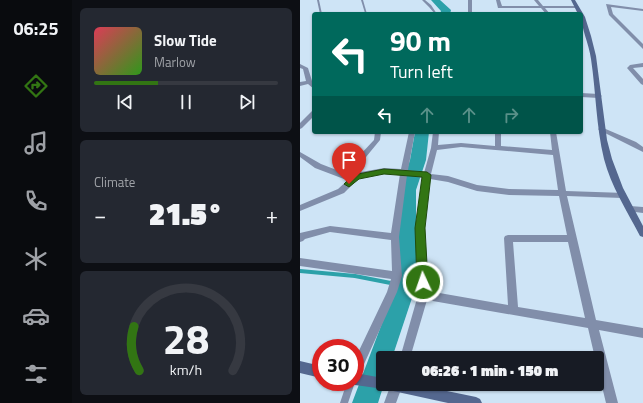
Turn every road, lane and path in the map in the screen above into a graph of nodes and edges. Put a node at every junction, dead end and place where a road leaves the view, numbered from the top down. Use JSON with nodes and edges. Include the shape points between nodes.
{"nodes":[{"id":1,"x":318,"y":0,"type":"edge"},
{"id":2,"x":362,"y":0,"type":"edge"},
{"id":3,"x":423,"y":0,"type":"edge"},
{"id":4,"x":470,"y":0,"type":"edge"},
{"id":5,"x":498,"y":0,"type":"edge"},
{"id":6,"x":536,"y":0,"type":"edge"},
{"id":7,"x":573,"y":0,"type":"edge"},
{"id":8,"x":543,"y":7,"type":"junction"},
{"id":9,"x":578,"y":7,"type":"junction"},
{"id":10,"x":643,"y":10,"type":"edge"},
{"id":11,"x":321,"y":12,"type":"edge"},
{"id":12,"x":366,"y":12,"type":"edge"},
{"id":13,"x":434,"y":12,"type":"edge"},
{"id":14,"x":470,"y":12,"type":"edge"},
{"id":15,"x":547,"y":12,"type":"edge"},
{"id":16,"x":581,"y":12,"type":"edge"},
{"id":17,"x":583,"y":16,"type":"edge"},
{"id":18,"x":643,"y":38,"type":"edge"},
{"id":19,"x":636,"y":39,"type":"junction"},
{"id":20,"x":643,"y":47,"type":"edge"},
{"id":21,"x":643,"y":65,"type":"edge"},
{"id":22,"x":300,"y":66,"type":"edge"},
{"id":23,"x":309,"y":82,"type":"junction"},
{"id":24,"x":643,"y":83,"type":"edge"},
{"id":25,"x":300,"y":84,"type":"edge"},
{"id":26,"x":312,"y":85,"type":"edge"},
{"id":27,"x":583,"y":95,"type":"edge"},
{"id":28,"x":599,"y":96,"type":"junction"},
{"id":29,"x":312,"y":115,"type":"edge"},
{"id":30,"x":300,"y":127,"type":"edge"},
{"id":31,"x":601,"y":128,"type":"junction"},
{"id":32,"x":378,"y":134,"type":"edge"},
{"id":33,"x":412,"y":134,"type":"edge"},
{"id":34,"x":436,"y":134,"type":"edge"},
{"id":35,"x":498,"y":134,"type":"edge"},
{"id":36,"x":553,"y":134,"type":"edge"},
{"id":37,"x":434,"y":148,"type":"junction"},
{"id":38,"x":498,"y":148,"type":"junction"},
{"id":39,"x":643,"y":150,"type":"edge"},
{"id":40,"x":556,"y":153,"type":"junction"},
{"id":41,"x":300,"y":154,"type":"edge"},
{"id":42,"x":404,"y":172,"type":"junction"},
{"id":43,"x":427,"y":175,"type":"junction"},
{"id":44,"x":356,"y":177,"type":"junction"},
{"id":45,"x":563,"y":194,"type":"junction"},
{"id":46,"x":622,"y":195,"type":"junction"},
{"id":47,"x":300,"y":208,"type":"edge"},
{"id":48,"x":630,"y":209,"type":"junction"},
{"id":49,"x":643,"y":210,"type":"edge"},
{"id":50,"x":643,"y":234,"type":"edge"},
{"id":51,"x":395,"y":238,"type":"junction"},
{"id":52,"x":300,"y":239,"type":"edge"},
{"id":53,"x":573,"y":239,"type":"junction"},
{"id":54,"x":300,"y":262,"type":"edge"},
{"id":55,"x":397,"y":276,"type":"junction"},
{"id":56,"x":423,"y":295,"type":"junction"},
{"id":57,"x":513,"y":311,"type":"junction"},
{"id":58,"x":592,"y":325,"type":"junction"},
{"id":59,"x":643,"y":333,"type":"edge"},
{"id":60,"x":407,"y":351,"type":"edge"},
{"id":61,"x":364,"y":357,"type":"edge"},
{"id":62,"x":300,"y":367,"type":"edge"},
{"id":63,"x":312,"y":370,"type":"edge"},
{"id":64,"x":364,"y":380,"type":"edge"},
{"id":65,"x":376,"y":382,"type":"edge"},
{"id":66,"x":349,"y":391,"type":"edge"},
{"id":67,"x":390,"y":391,"type":"edge"},
{"id":68,"x":422,"y":391,"type":"edge"},
{"id":69,"x":344,"y":403,"type":"edge"},
{"id":70,"x":390,"y":403,"type":"edge"},
{"id":71,"x":476,"y":403,"type":"edge"},
{"id":72,"x":612,"y":403,"type":"edge"}],
"edges":[{"from":1,"to":11,"type":"lane"},
{"from":2,"to":12,"type":"lane"},
{"from":3,"to":13,"type":"lane"},
{"from":4,"to":14,"type":"street"},
{"from":5,"to":8,"type":"street","via":[[500,7]]},
{"from":6,"to":8,"type":"street"},
{"from":7,"to":9,"type":"street"},
{"from":8,"to":9,"type":"street"},
{"from":8,"to":15,"type":"street"},
{"from":9,"to":16,"type":"street"},
{"from":10,"to":19,"type":"street","via":[[608,5],[611,14]]},
{"from":17,"to":28,"type":"street"},
{"from":18,"to":19,"type":"street"},
{"from":19,"to":20,"type":"street"},
{"from":21,"to":24,"type":"street","via":[[630,68]]},
{"from":22,"to":23,"type":"street","via":[[305,68]]},
{"from":23,"to":25,"type":"street"},
{"from":23,"to":26,"type":"street"},
{"from":27,"to":28,"type":"street"},
{"from":28,"to":31,"type":"street"},
{"from":29,"to":30,"type":"street"},
{"from":31,"to":39,"type":"street"},
{"from":31,"to":46,"type":"street","via":[[608,160]]},
{"from":32,"to":44,"type":"street","via":[[377,140],[363,156]]},
{"from":33,"to":42,"type":"street"},
{"from":34,"to":37,"type":"street"},
{"from":35,"to":38,"type":"street"},
{"from":36,"to":40,"type":"street"},
{"from":37,"to":38,"type":"street","via":[[461,145]]},
{"from":37,"to":43,"type":"street"},
{"from":38,"to":40,"type":"street"},
{"from":40,"to":45,"type":"street"},
{"from":41,"to":44,"type":"street","via":[[329,171]]},
{"from":42,"to":43,"type":"street"},
{"from":42,"to":44,"type":"street","via":[[384,171]]},
{"from":42,"to":51,"type":"street"},
{"from":43,"to":45,"type":"street","via":[[477,188]]},
{"from":43,"to":56,"type":"street","via":[[420,228]]},
{"from":44,"to":47,"type":"street","via":[[341,191]]},
{"from":45,"to":46,"type":"street"},
{"from":45,"to":53,"type":"street"},
{"from":46,"to":48,"type":"street"},
{"from":48,"to":49,"type":"street"},
{"from":48,"to":50,"type":"street"},
{"from":51,"to":52,"type":"street","via":[[330,229],[302,236]]},
{"from":51,"to":55,"type":"street"},
{"from":53,"to":57,"type":"street","via":[[508,238]]},
{"from":53,"to":58,"type":"street"},
{"from":54,"to":55,"type":"street"},
{"from":55,"to":61,"type":"street"},
{"from":56,"to":57,"type":"street"},
{"from":56,"to":60,"type":"street"},
{"from":57,"to":58,"type":"street"},
{"from":58,"to":59,"type":"street"},
{"from":58,"to":72,"type":"street"},
{"from":62,"to":63,"type":"street"},
{"from":64,"to":65,"type":"street"},
{"from":66,"to":69,"type":"lane"},
{"from":67,"to":70,"type":"street"},
{"from":68,"to":71,"type":"street"}]}
